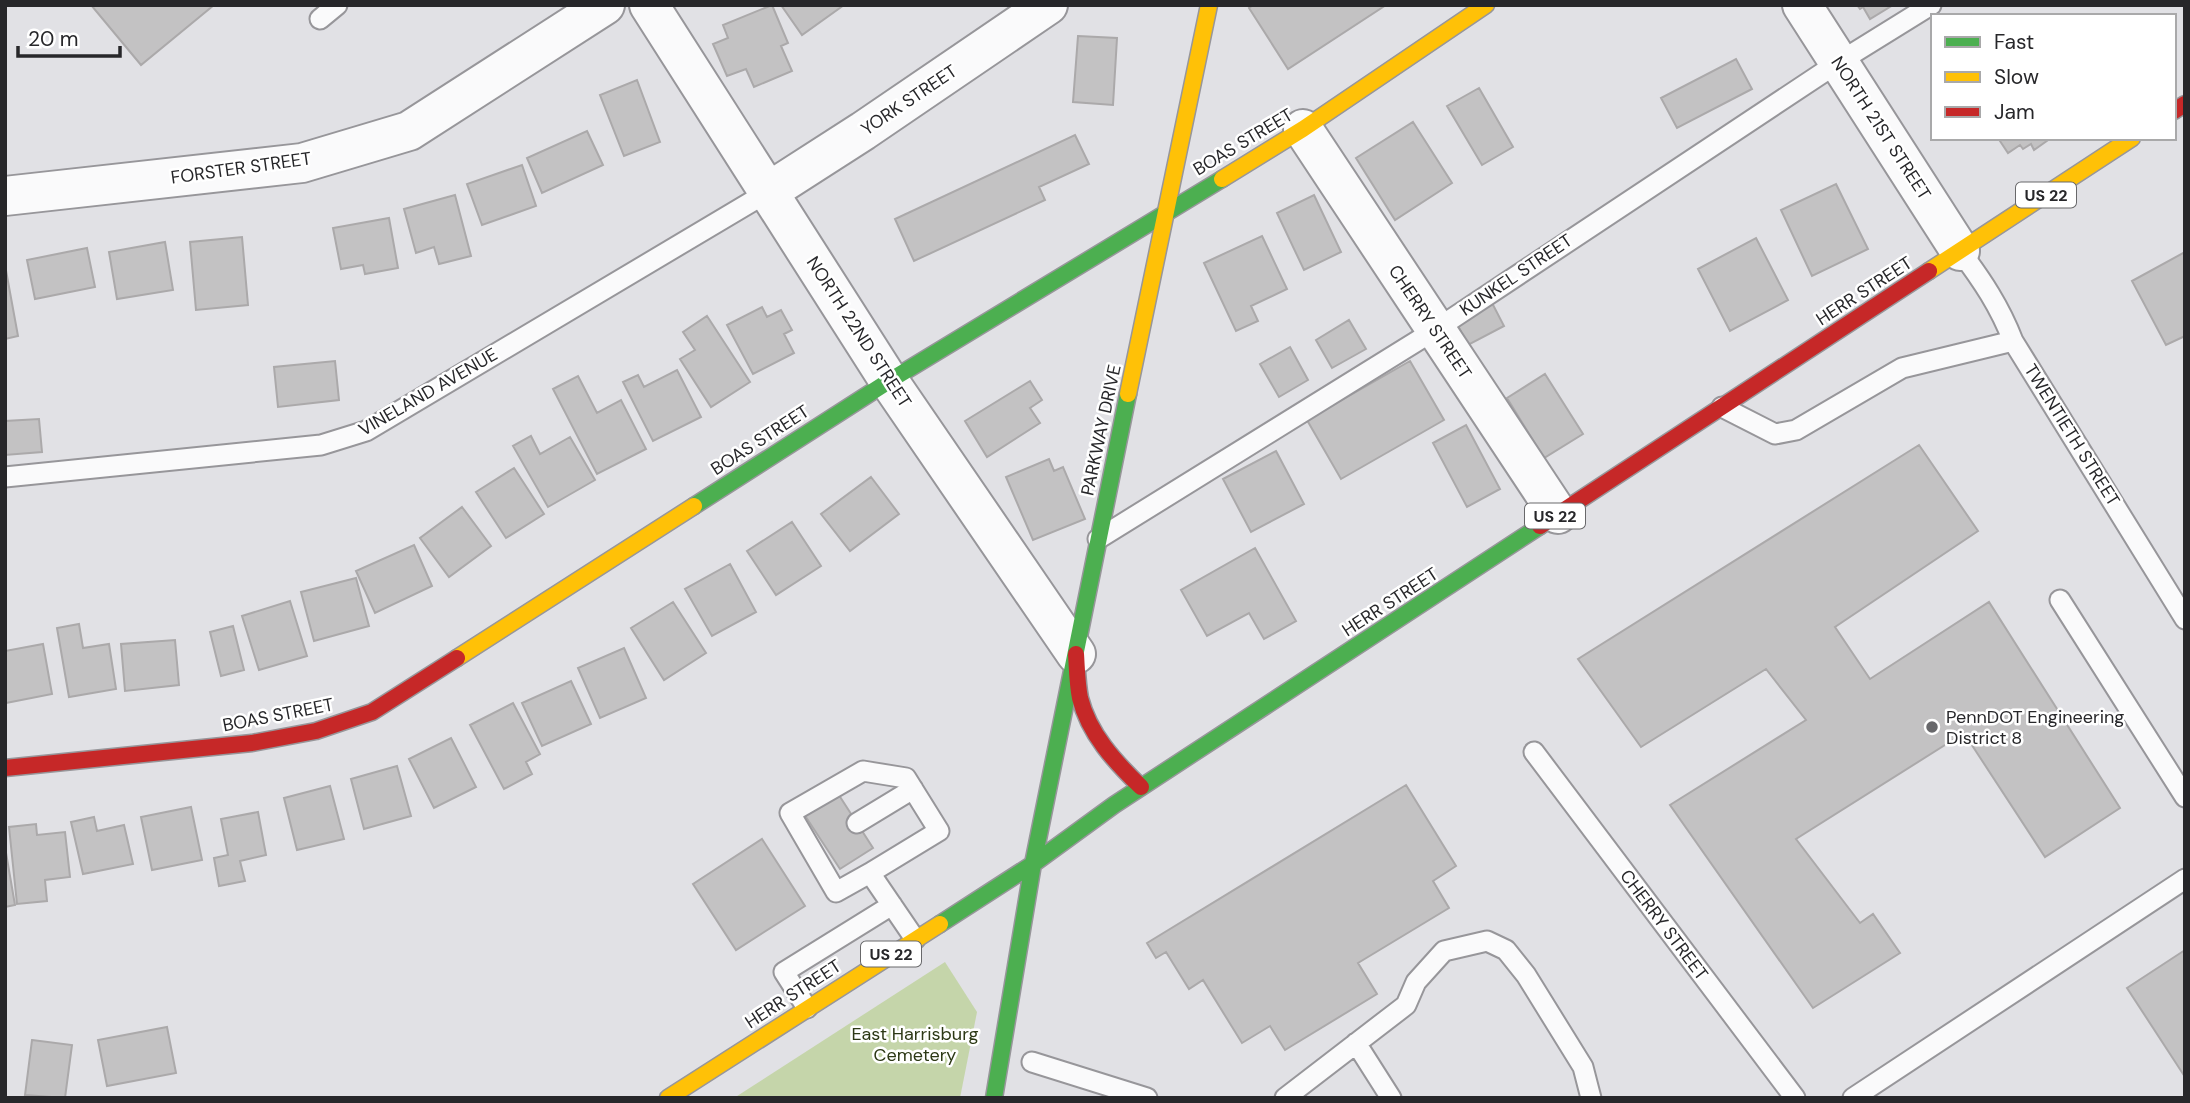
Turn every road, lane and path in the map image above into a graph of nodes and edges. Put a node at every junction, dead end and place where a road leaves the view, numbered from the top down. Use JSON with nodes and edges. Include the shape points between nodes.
{"nodes":[{"id":1,"x":337,"y":5,"type":"edge"},
{"id":2,"x":606,"y":5,"type":"edge"},
{"id":3,"x":649,"y":5,"type":"edge"},
{"id":4,"x":1048,"y":5,"type":"edge"},
{"id":5,"x":1209,"y":5,"type":"edge"},
{"id":6,"x":1486,"y":5,"type":"edge"},
{"id":7,"x":1802,"y":5,"type":"edge"},
{"id":8,"x":1931,"y":5,"type":"edge"},
{"id":9,"x":320,"y":19,"type":"dead end"},
{"id":10,"x":1839,"y":62,"type":"junction"},
{"id":11,"x":1303,"y":129,"type":"junction"},
{"id":12,"x":2129,"y":140,"type":"edge"},
{"id":13,"x":768,"y":192,"type":"junction"},
{"id":14,"x":5,"y":196,"type":"edge"},
{"id":15,"x":1167,"y":211,"type":"junction"},
{"id":16,"x":1961,"y":251,"type":"junction"},
{"id":17,"x":1435,"y":330,"type":"junction"},
{"id":18,"x":2013,"y":341,"type":"junction"},
{"id":19,"x":889,"y":381,"type":"junction"},
{"id":20,"x":1722,"y":407,"type":"junction"},
{"id":21,"x":5,"y":477,"type":"edge"},
{"id":22,"x":1558,"y":514,"type":"junction"},
{"id":23,"x":1097,"y":540,"type":"junction"},
{"id":24,"x":2060,"y":600,"type":"dead end"},
{"id":25,"x":2185,"y":619,"type":"edge"},
{"id":26,"x":1076,"y":654,"type":"junction"},
{"id":27,"x":1534,"y":752,"type":"dead end"},
{"id":28,"x":5,"y":768,"type":"edge"},
{"id":29,"x":1141,"y":787,"type":"junction"},
{"id":30,"x":913,"y":789,"type":"junction"},
{"id":31,"x":2185,"y":797,"type":"edge"},
{"id":32,"x":856,"y":823,"type":"dead end"},
{"id":33,"x":1033,"y":864,"type":"junction"},
{"id":34,"x":870,"y":873,"type":"junction"},
{"id":35,"x":2185,"y":879,"type":"edge"},
{"id":36,"x":892,"y":905,"type":"junction"},
{"id":37,"x":915,"y":939,"type":"junction"},
{"id":38,"x":807,"y":1008,"type":"junction"},
{"id":39,"x":1356,"y":1043,"type":"junction"},
{"id":40,"x":1032,"y":1062,"type":"dead end"},
{"id":41,"x":668,"y":1098,"type":"edge"},
{"id":42,"x":994,"y":1098,"type":"edge"},
{"id":43,"x":1147,"y":1098,"type":"edge"},
{"id":44,"x":1285,"y":1098,"type":"edge"},
{"id":45,"x":1391,"y":1098,"type":"edge"},
{"id":46,"x":1591,"y":1098,"type":"edge"},
{"id":47,"x":1795,"y":1098,"type":"edge"},
{"id":48,"x":1853,"y":1098,"type":"edge"}],
"edges":[{"from":1,"to":9,"type":"lane"},
{"from":2,"to":14,"type":"street","name":"FORSTER STREET","via":[[409,131],[302,163]]},
{"from":3,"to":13,"type":"street","name":"NORTH 22ND STREET"},
{"from":4,"to":13,"type":"street","name":"YORK STREET"},
{"from":5,"to":15,"type":"street","name":"PARKWAY DRIVE"},
{"from":6,"to":11,"type":"street","name":"BOAS STREET"},
{"from":7,"to":10,"type":"street","name":"NORTH 21ST STREET"},
{"from":8,"to":10,"type":"lane","name":"KUNKEL STREET"},
{"from":10,"to":16,"type":"street","name":"NORTH 21ST STREET"},
{"from":10,"to":17,"type":"lane","name":"KUNKEL STREET"},
{"from":11,"to":15,"type":"street","name":"BOAS STREET"},
{"from":11,"to":17,"type":"street","name":"CHERRY STREET"},
{"from":12,"to":16,"type":"street","name":"HERR STREET","number":"US 22"},
{"from":13,"to":19,"type":"street","name":"NORTH 22ND STREET"},
{"from":13,"to":21,"type":"lane","name":"VINELAND AVENUE","via":[[366,431],[321,446]]},
{"from":15,"to":19,"type":"street","name":"BOAS STREET"},
{"from":15,"to":23,"type":"street","name":"PARKWAY DRIVE"},
{"from":16,"to":18,"type":"lane","name":"TWENTIETH STREET","via":[[1988,288]]},
{"from":16,"to":20,"type":"street","name":"HERR STREET","number":"US 22"},
{"from":17,"to":22,"type":"street","name":"CHERRY STREET"},
{"from":17,"to":23,"type":"lane","name":"KUNKEL STREET"},
{"from":18,"to":20,"type":"lane","via":[[1902,368],[1796,430],[1775,434]]},
{"from":18,"to":25,"type":"lane","name":"TWENTIETH STREET"},
{"from":19,"to":26,"type":"street","name":"NORTH 22ND STREET"},
{"from":19,"to":28,"type":"street","name":"BOAS STREET","via":[[372,712],[316,731],[252,743]]},
{"from":20,"to":22,"type":"street","name":"HERR STREET","number":"US 22"},
{"from":22,"to":29,"type":"street","name":"HERR STREET","number":"US 22"},
{"from":23,"to":26,"type":"street","name":"PARKWAY DRIVE"},
{"from":24,"to":31,"type":"lane"},
{"from":26,"to":29,"type":"street","via":[[1082,702],[1091,725],[1105,749]]},
{"from":26,"to":33,"type":"street","name":"PARKWAY DRIVE"},
{"from":27,"to":47,"type":"lane","name":"CHERRY STREET"},
{"from":29,"to":33,"type":"street","name":"HERR STREET","number":"US 22"},
{"from":30,"to":32,"type":"lane"},
{"from":30,"to":34,"type":"lane","via":[[939,831]]},
{"from":30,"to":34,"type":"lane","via":[[906,778],[863,771],[790,813],[817,847],[836,892]]},
{"from":33,"to":37,"type":"street","name":"HERR STREET","number":"US 22"},
{"from":33,"to":42,"type":"street","name":"PARKWAY DRIVE"},
{"from":34,"to":36,"type":"lane"},
{"from":35,"to":48,"type":"lane"},
{"from":36,"to":37,"type":"lane"},
{"from":36,"to":38,"type":"lane","via":[[784,972]]},
{"from":37,"to":38,"type":"street","name":"HERR STREET","number":"US 22"},
{"from":38,"to":41,"type":"street","name":"HERR STREET","number":"US 22"},
{"from":39,"to":44,"type":"lane"},
{"from":39,"to":45,"type":"lane"},
{"from":39,"to":46,"type":"lane","via":[[1406,1005],[1416,982],[1444,951],[1487,941],[1506,950],[1526,975],[1583,1067]]},
{"from":40,"to":43,"type":"lane"}]}
